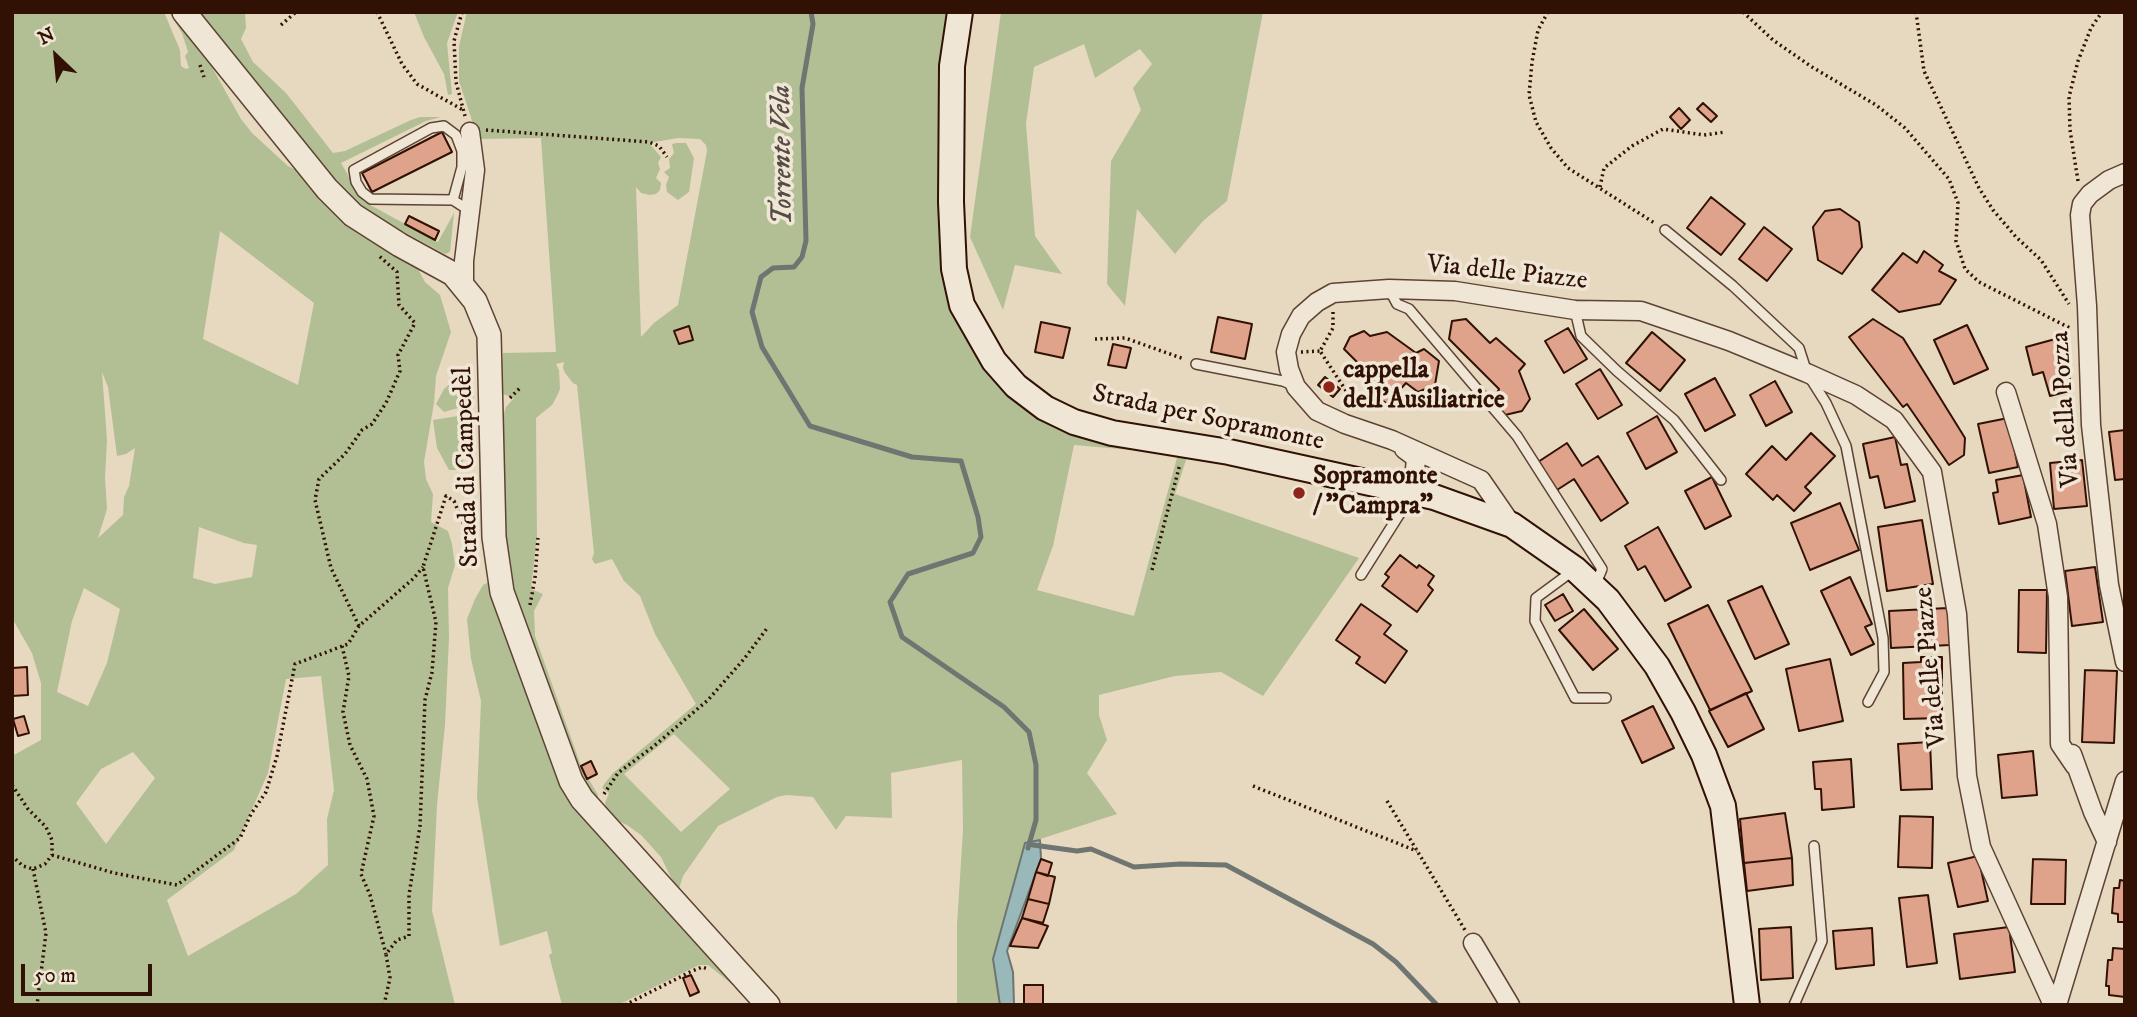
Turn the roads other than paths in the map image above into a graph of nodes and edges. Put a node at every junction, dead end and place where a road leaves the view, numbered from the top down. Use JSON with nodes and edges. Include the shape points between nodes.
{"nodes":[{"id":1,"x":184,"y":12,"type":"edge"},
{"id":2,"x":960,"y":12,"type":"edge"},
{"id":3,"x":470,"y":132,"type":"road end"},
{"id":4,"x":2125,"y":173,"type":"edge"},
{"id":5,"x":453,"y":200,"type":"junction"},
{"id":6,"x":470,"y":211,"type":"junction"},
{"id":7,"x":1665,"y":230,"type":"road end"},
{"id":8,"x":464,"y":285,"type":"junction"},
{"id":9,"x":1389,"y":289,"type":"junction"},
{"id":10,"x":1575,"y":310,"type":"junction"},
{"id":11,"x":1196,"y":364,"type":"road end"},
{"id":12,"x":1807,"y":373,"type":"junction"},
{"id":13,"x":1296,"y":387,"type":"junction"},
{"id":14,"x":2007,"y":392,"type":"dead end"},
{"id":15,"x":1392,"y":440,"type":"junction"},
{"id":16,"x":1721,"y":480,"type":"dead end"},
{"id":17,"x":1415,"y":492,"type":"junction"},
{"id":18,"x":1512,"y":524,"type":"junction"},
{"id":19,"x":1576,"y":569,"type":"junction"},
{"id":20,"x":1361,"y":575,"type":"dead end"},
{"id":21,"x":1594,"y":587,"type":"junction"},
{"id":22,"x":2070,"y":635,"type":"dead end"},
{"id":23,"x":2125,"y":662,"type":"edge"},
{"id":24,"x":1606,"y":698,"type":"dead end"},
{"id":25,"x":1868,"y":702,"type":"dead end"},
{"id":26,"x":2075,"y":766,"type":"junction"},
{"id":27,"x":2125,"y":781,"type":"edge"},
{"id":28,"x":2108,"y":842,"type":"junction"},
{"id":29,"x":1814,"y":846,"type":"dead end"},
{"id":30,"x":1473,"y":943,"type":"road end"},
{"id":31,"x":768,"y":1005,"type":"edge"},
{"id":32,"x":1510,"y":1005,"type":"edge"},
{"id":33,"x":1746,"y":1005,"type":"edge"},
{"id":34,"x":1794,"y":1005,"type":"edge"},
{"id":35,"x":2055,"y":1005,"type":"edge"}],
"edges":[{"from":1,"to":8,"type":"street","name":"Strada di Campedèl","via":[[327,189],[364,224],[453,274]]},
{"from":2,"to":17,"type":"main road","name":"Strada per Sopramonte","via":[[952,66],[954,270],[962,304],[978,336],[1016,386],[1045,408],[1112,433]]},
{"from":3,"to":6,"type":"street","via":[[475,170]]},
{"from":4,"to":23,"type":"street","name":"Via della Pozza","via":[[2109,180],[2082,204],[2080,231],[2091,425],[2109,585]]},
{"from":5,"to":5,"type":"lane","via":[[462,151],[456,135],[444,127],[430,128],[354,170],[356,182],[371,199]]},
{"from":5,"to":6,"type":"lane"},
{"from":6,"to":8,"type":"street"},
{"from":7,"to":12,"type":"lane","name":"Via delle Piazze","via":[[1799,348]]},
{"from":8,"to":31,"type":"street","name":"Strada di Campedèl","via":[[489,335],[494,537],[502,592],[570,781]]},
{"from":9,"to":10,"type":"street","name":"Via delle Piazze","via":[[1455,290]]},
{"from":9,"to":13,"type":"street","name":"Via delle Piazze","via":[[1333,293],[1301,316],[1286,352]]},
{"from":9,"to":21,"type":"lane","via":[[1397,304],[1409,309],[1517,436],[1602,569]]},
{"from":10,"to":12,"type":"street","name":"Via delle Piazze","via":[[1641,311]]},
{"from":10,"to":16,"type":"lane","via":[[1581,336],[1674,420]]},
{"from":11,"to":13,"type":"lane"},
{"from":12,"to":25,"type":"lane","name":"Via delle Piazze","via":[[1846,446],[1879,608],[1884,672]]},
{"from":12,"to":35,"type":"street","name":"Via delle Piazze","via":[[1856,395],[1894,421],[1931,472],[1957,614],[1968,776],[1981,847]]},
{"from":13,"to":15,"type":"street","name":"Via delle Piazze","via":[[1317,411]]},
{"from":14,"to":26,"type":"street","via":[[2047,524],[2058,597],[2060,744]]},
{"from":15,"to":17,"type":"street","name":"Via delle Piazze","via":[[1416,458]]},
{"from":15,"to":18,"type":"street","name":"Via delle Piazze","via":[[1481,480]]},
{"from":17,"to":18,"type":"main road","name":"Strada per Sopramonte"},
{"from":17,"to":20,"type":"lane"},
{"from":18,"to":19,"type":"main road","name":"Strada per Sopramonte"},
{"from":19,"to":21,"type":"main road","name":"Strada per Sopramonte"},
{"from":19,"to":24,"type":"lane","via":[[1536,598],[1535,621],[1575,698]]},
{"from":21,"to":33,"type":"main road","name":"Strada per Sopramonte","via":[[1657,666],[1699,744],[1723,806]]},
{"from":22,"to":26,"type":"street","via":[[2070,742]]},
{"from":26,"to":28,"type":"street"},
{"from":27,"to":28,"type":"street"},
{"from":28,"to":35,"type":"street"},
{"from":29,"to":34,"type":"lane","via":[[1822,941]]},
{"from":30,"to":32,"type":"street"}]}
